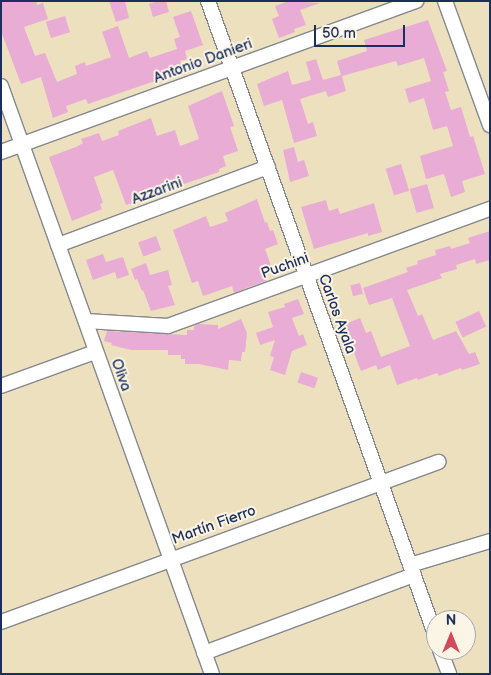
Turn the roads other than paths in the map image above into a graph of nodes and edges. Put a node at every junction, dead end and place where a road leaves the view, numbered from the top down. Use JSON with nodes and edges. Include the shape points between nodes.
{"nodes":[{"id":1,"x":208,"y":1,"type":"edge"},
{"id":2,"x":416,"y":1,"type":"edge"},
{"id":3,"x":445,"y":1,"type":"edge"},
{"id":4,"x":232,"y":68,"type":"junction"},
{"id":5,"x":1,"y":86,"type":"edge"},
{"id":6,"x":490,"y":125,"type":"edge"},
{"id":7,"x":22,"y":144,"type":"junction"},
{"id":8,"x":1,"y":152,"type":"edge"},
{"id":9,"x":268,"y":167,"type":"junction"},
{"id":10,"x":490,"y":209,"type":"edge"},
{"id":11,"x":58,"y":245,"type":"junction"},
{"id":12,"x":306,"y":276,"type":"junction"},
{"id":13,"x":86,"y":321,"type":"junction"},
{"id":14,"x":96,"y":352,"type":"junction"},
{"id":15,"x":1,"y":386,"type":"edge"},
{"id":16,"x":439,"y":462,"type":"dead end"},
{"id":17,"x":380,"y":482,"type":"junction"},
{"id":18,"x":490,"y":541,"type":"edge"},
{"id":19,"x":170,"y":559,"type":"junction"},
{"id":20,"x":412,"y":570,"type":"junction"},
{"id":21,"x":426,"y":610,"type":"edge"},
{"id":22,"x":1,"y":622,"type":"edge"},
{"id":23,"x":204,"y":653,"type":"junction"},
{"id":24,"x":444,"y":660,"type":"edge"},
{"id":25,"x":212,"y":674,"type":"edge"},
{"id":26,"x":449,"y":674,"type":"edge"}],
"edges":[{"from":1,"to":4,"type":"street","name":"Carlos Ayala"},
{"from":2,"to":4,"type":"street","name":"Antonio Danieri"},
{"from":3,"to":6,"type":"street"},
{"from":4,"to":7,"type":"street","name":"Antonio Danieri"},
{"from":4,"to":9,"type":"street","name":"Carlos Ayala"},
{"from":5,"to":7,"type":"street","name":"Oliva"},
{"from":7,"to":8,"type":"street","name":"Antonio Danieri"},
{"from":7,"to":11,"type":"street","name":"Oliva"},
{"from":9,"to":11,"type":"street","name":"Azzarini"},
{"from":9,"to":12,"type":"street","name":"Carlos Ayala"},
{"from":10,"to":12,"type":"street","name":"Puchini"},
{"from":11,"to":13,"type":"street","name":"Oliva"},
{"from":12,"to":13,"type":"street","name":"Puchini","via":[[168,326]]},
{"from":12,"to":17,"type":"street","name":"Carlos Ayala"},
{"from":13,"to":14,"type":"street","name":"Oliva"},
{"from":14,"to":15,"type":"street"},
{"from":14,"to":19,"type":"street","name":"Oliva"},
{"from":16,"to":17,"type":"street","name":"Martín Fierro"},
{"from":17,"to":19,"type":"street","name":"Martín Fierro"},
{"from":17,"to":20,"type":"street","name":"Carlos Ayala"},
{"from":18,"to":20,"type":"street"},
{"from":19,"to":22,"type":"street","name":"Martín Fierro"},
{"from":19,"to":23,"type":"street","name":"Oliva"},
{"from":20,"to":21,"type":"street","name":"Carlos Ayala"},
{"from":20,"to":23,"type":"street"},
{"from":23,"to":25,"type":"street","name":"Oliva"},
{"from":24,"to":26,"type":"street"}]}
